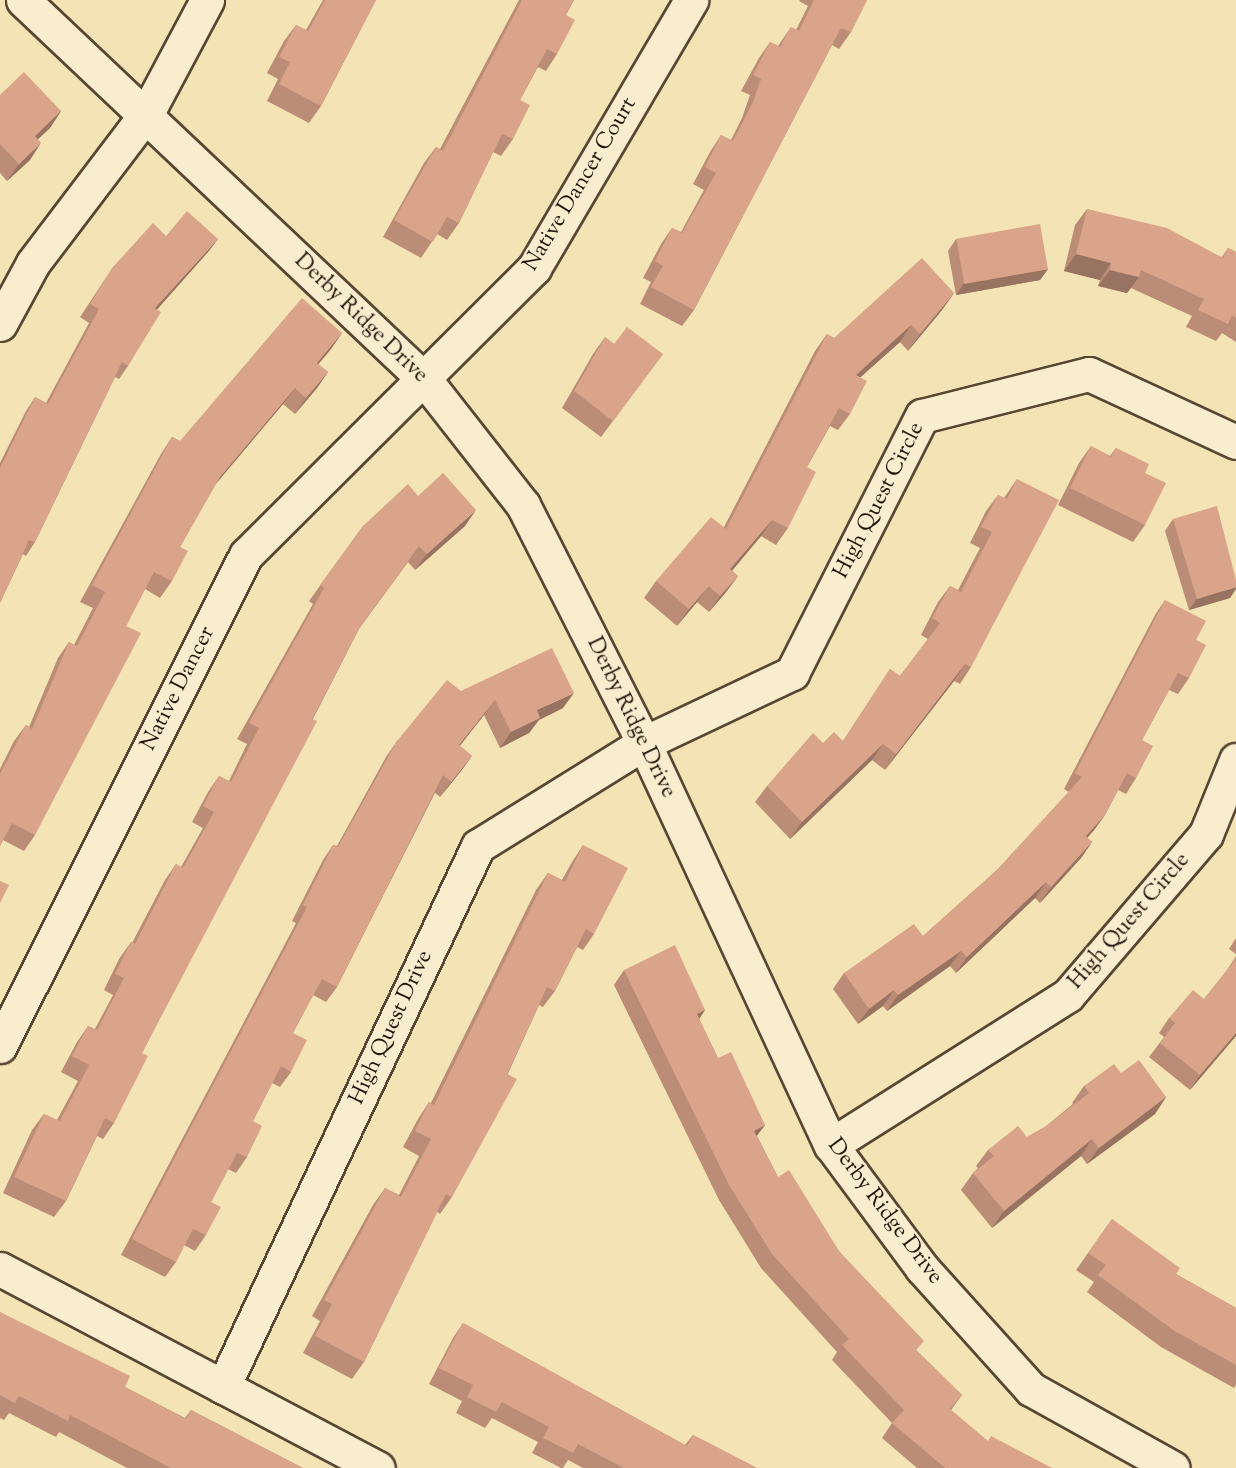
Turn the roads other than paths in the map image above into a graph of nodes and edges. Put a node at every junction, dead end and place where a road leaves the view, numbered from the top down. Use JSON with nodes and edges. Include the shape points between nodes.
{"nodes":[{"id":1,"x":23,"y":0,"type":"edge"},
{"id":2,"x":207,"y":0,"type":"edge"},
{"id":3,"x":691,"y":0,"type":"edge"},
{"id":4,"x":147,"y":113,"type":"junction"},
{"id":5,"x":0,"y":324,"type":"edge"},
{"id":6,"x":425,"y":380,"type":"junction"},
{"id":7,"x":1236,"y":442,"type":"edge"},
{"id":8,"x":644,"y":743,"type":"junction"},
{"id":9,"x":1236,"y":760,"type":"edge"},
{"id":10,"x":0,"y":1046,"type":"edge"},
{"id":11,"x":831,"y":1145,"type":"junction"},
{"id":12,"x":0,"y":1269,"type":"edge"},
{"id":13,"x":223,"y":1387,"type":"junction"},
{"id":14,"x":378,"y":1468,"type":"edge"},
{"id":15,"x":1173,"y":1468,"type":"edge"}],
"edges":[{"from":1,"to":4,"type":"street","name":"Derby Ridge Drive"},
{"from":2,"to":4,"type":"street"},
{"from":3,"to":6,"type":"street","name":"Native Dancer Court","via":[[534,268]]},
{"from":4,"to":5,"type":"street","via":[[33,263]]},
{"from":4,"to":6,"type":"street","name":"Derby Ridge Drive"},
{"from":6,"to":8,"type":"street","name":"Derby Ridge Drive","via":[[523,505]]},
{"from":6,"to":10,"type":"street","name":"Native Dancer","via":[[246,555]]},
{"from":7,"to":8,"type":"street","name":"High Quest Circle","via":[[1089,374],[922,416],[792,673]]},
{"from":8,"to":11,"type":"street","name":"Derby Ridge Drive"},
{"from":8,"to":13,"type":"street","name":"High Quest Drive","via":[[478,846]]},
{"from":9,"to":11,"type":"street","name":"High Quest Circle","via":[[1206,834],[1068,995]]},
{"from":11,"to":15,"type":"street","name":"Derby Ridge Drive","via":[[922,1268],[1031,1389]]},
{"from":12,"to":13,"type":"street"},
{"from":13,"to":14,"type":"street"}]}
